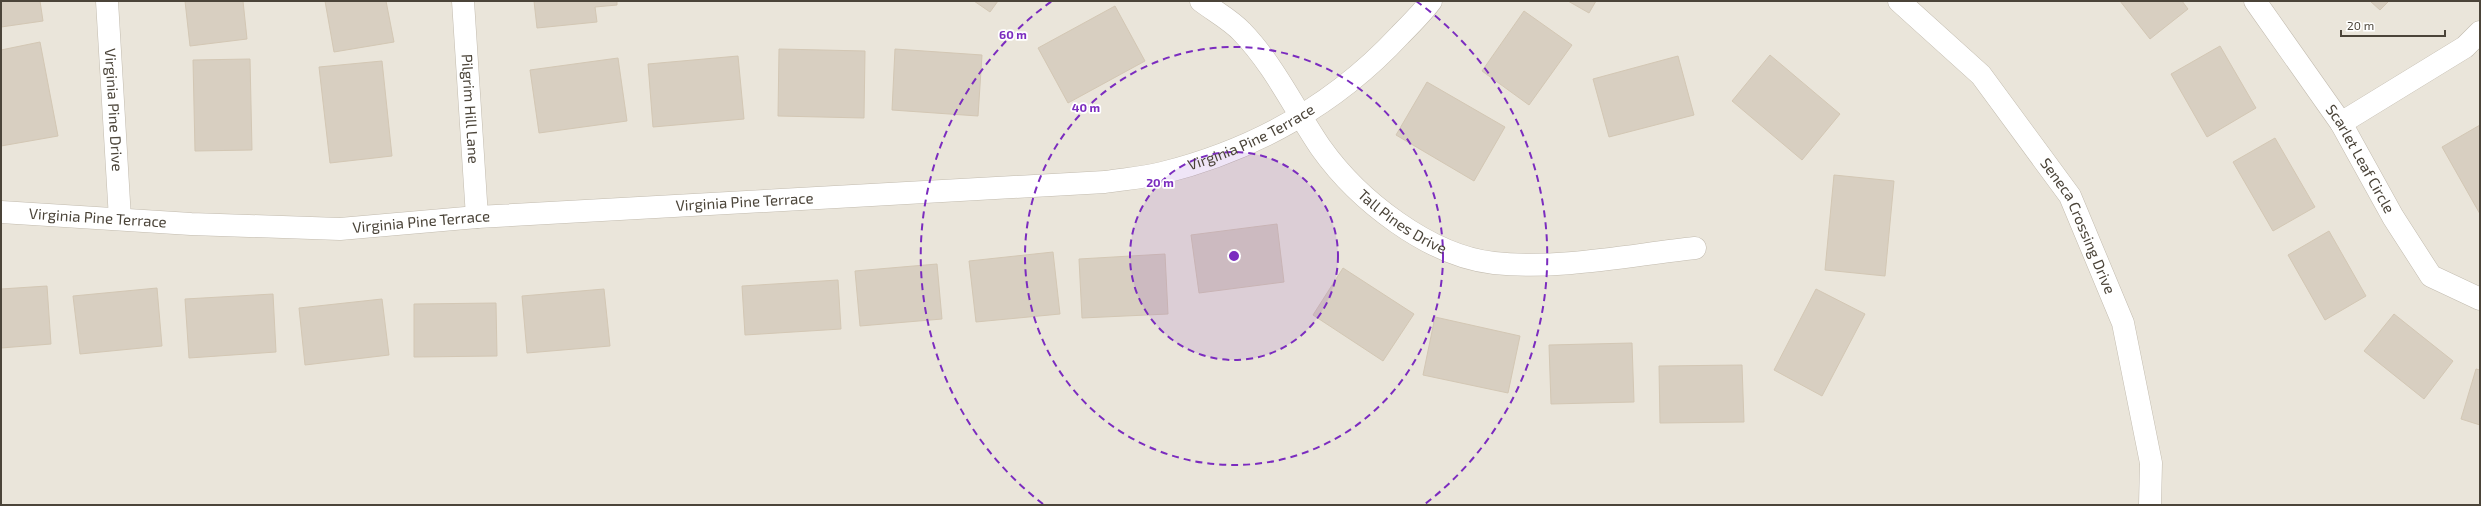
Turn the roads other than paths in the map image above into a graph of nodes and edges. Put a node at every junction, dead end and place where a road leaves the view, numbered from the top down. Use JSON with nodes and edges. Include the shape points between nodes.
{"nodes":[{"id":1,"x":107,"y":1,"type":"edge"},
{"id":2,"x":463,"y":1,"type":"edge"},
{"id":3,"x":1201,"y":1,"type":"edge"},
{"id":4,"x":1431,"y":1,"type":"edge"},
{"id":5,"x":1899,"y":1,"type":"edge"},
{"id":6,"x":2255,"y":1,"type":"edge"},
{"id":7,"x":2480,"y":32,"type":"edge"},
{"id":8,"x":1300,"y":118,"type":"junction"},
{"id":9,"x":2341,"y":123,"type":"junction"},
{"id":10,"x":1,"y":212,"type":"edge"},
{"id":11,"x":477,"y":217,"type":"junction"},
{"id":12,"x":120,"y":219,"type":"junction"},
{"id":13,"x":1695,"y":248,"type":"dead end"},
{"id":14,"x":2480,"y":299,"type":"edge"},
{"id":15,"x":2150,"y":505,"type":"edge"}],
"edges":[{"from":1,"to":12,"type":"street","name":"Virginia Pine Drive"},
{"from":2,"to":11,"type":"street","name":"Pilgrim Hill Lane"},
{"from":3,"to":8,"type":"street","name":"Tall Pines Drive","via":[[1242,31],[1265,61]]},
{"from":4,"to":8,"type":"street","name":"Virginia Pine Terrace","via":[[1380,57],[1346,86]]},
{"from":5,"to":15,"type":"street","name":"Seneca Crossing Drive","via":[[1981,75],[2070,196],[2123,323],[2151,462]]},
{"from":6,"to":9,"type":"street","name":"Scarlet Leaf Circle"},
{"from":7,"to":9,"type":"street","via":[[2465,47]]},
{"from":8,"to":11,"type":"street","name":"Virginia Pine Terrace","via":[[1237,150],[1161,174],[1105,182]]},
{"from":8,"to":13,"type":"street","name":"Tall Pines Drive","via":[[1333,165],[1373,205],[1416,234],[1455,252],[1493,263],[1528,265]]},
{"from":9,"to":14,"type":"street","name":"Scarlet Leaf Circle","via":[[2394,218],[2431,276]]},
{"from":10,"to":12,"type":"street","name":"Virginia Pine Terrace"},
{"from":11,"to":12,"type":"street","name":"Virginia Pine Terrace","via":[[340,229]]}]}
